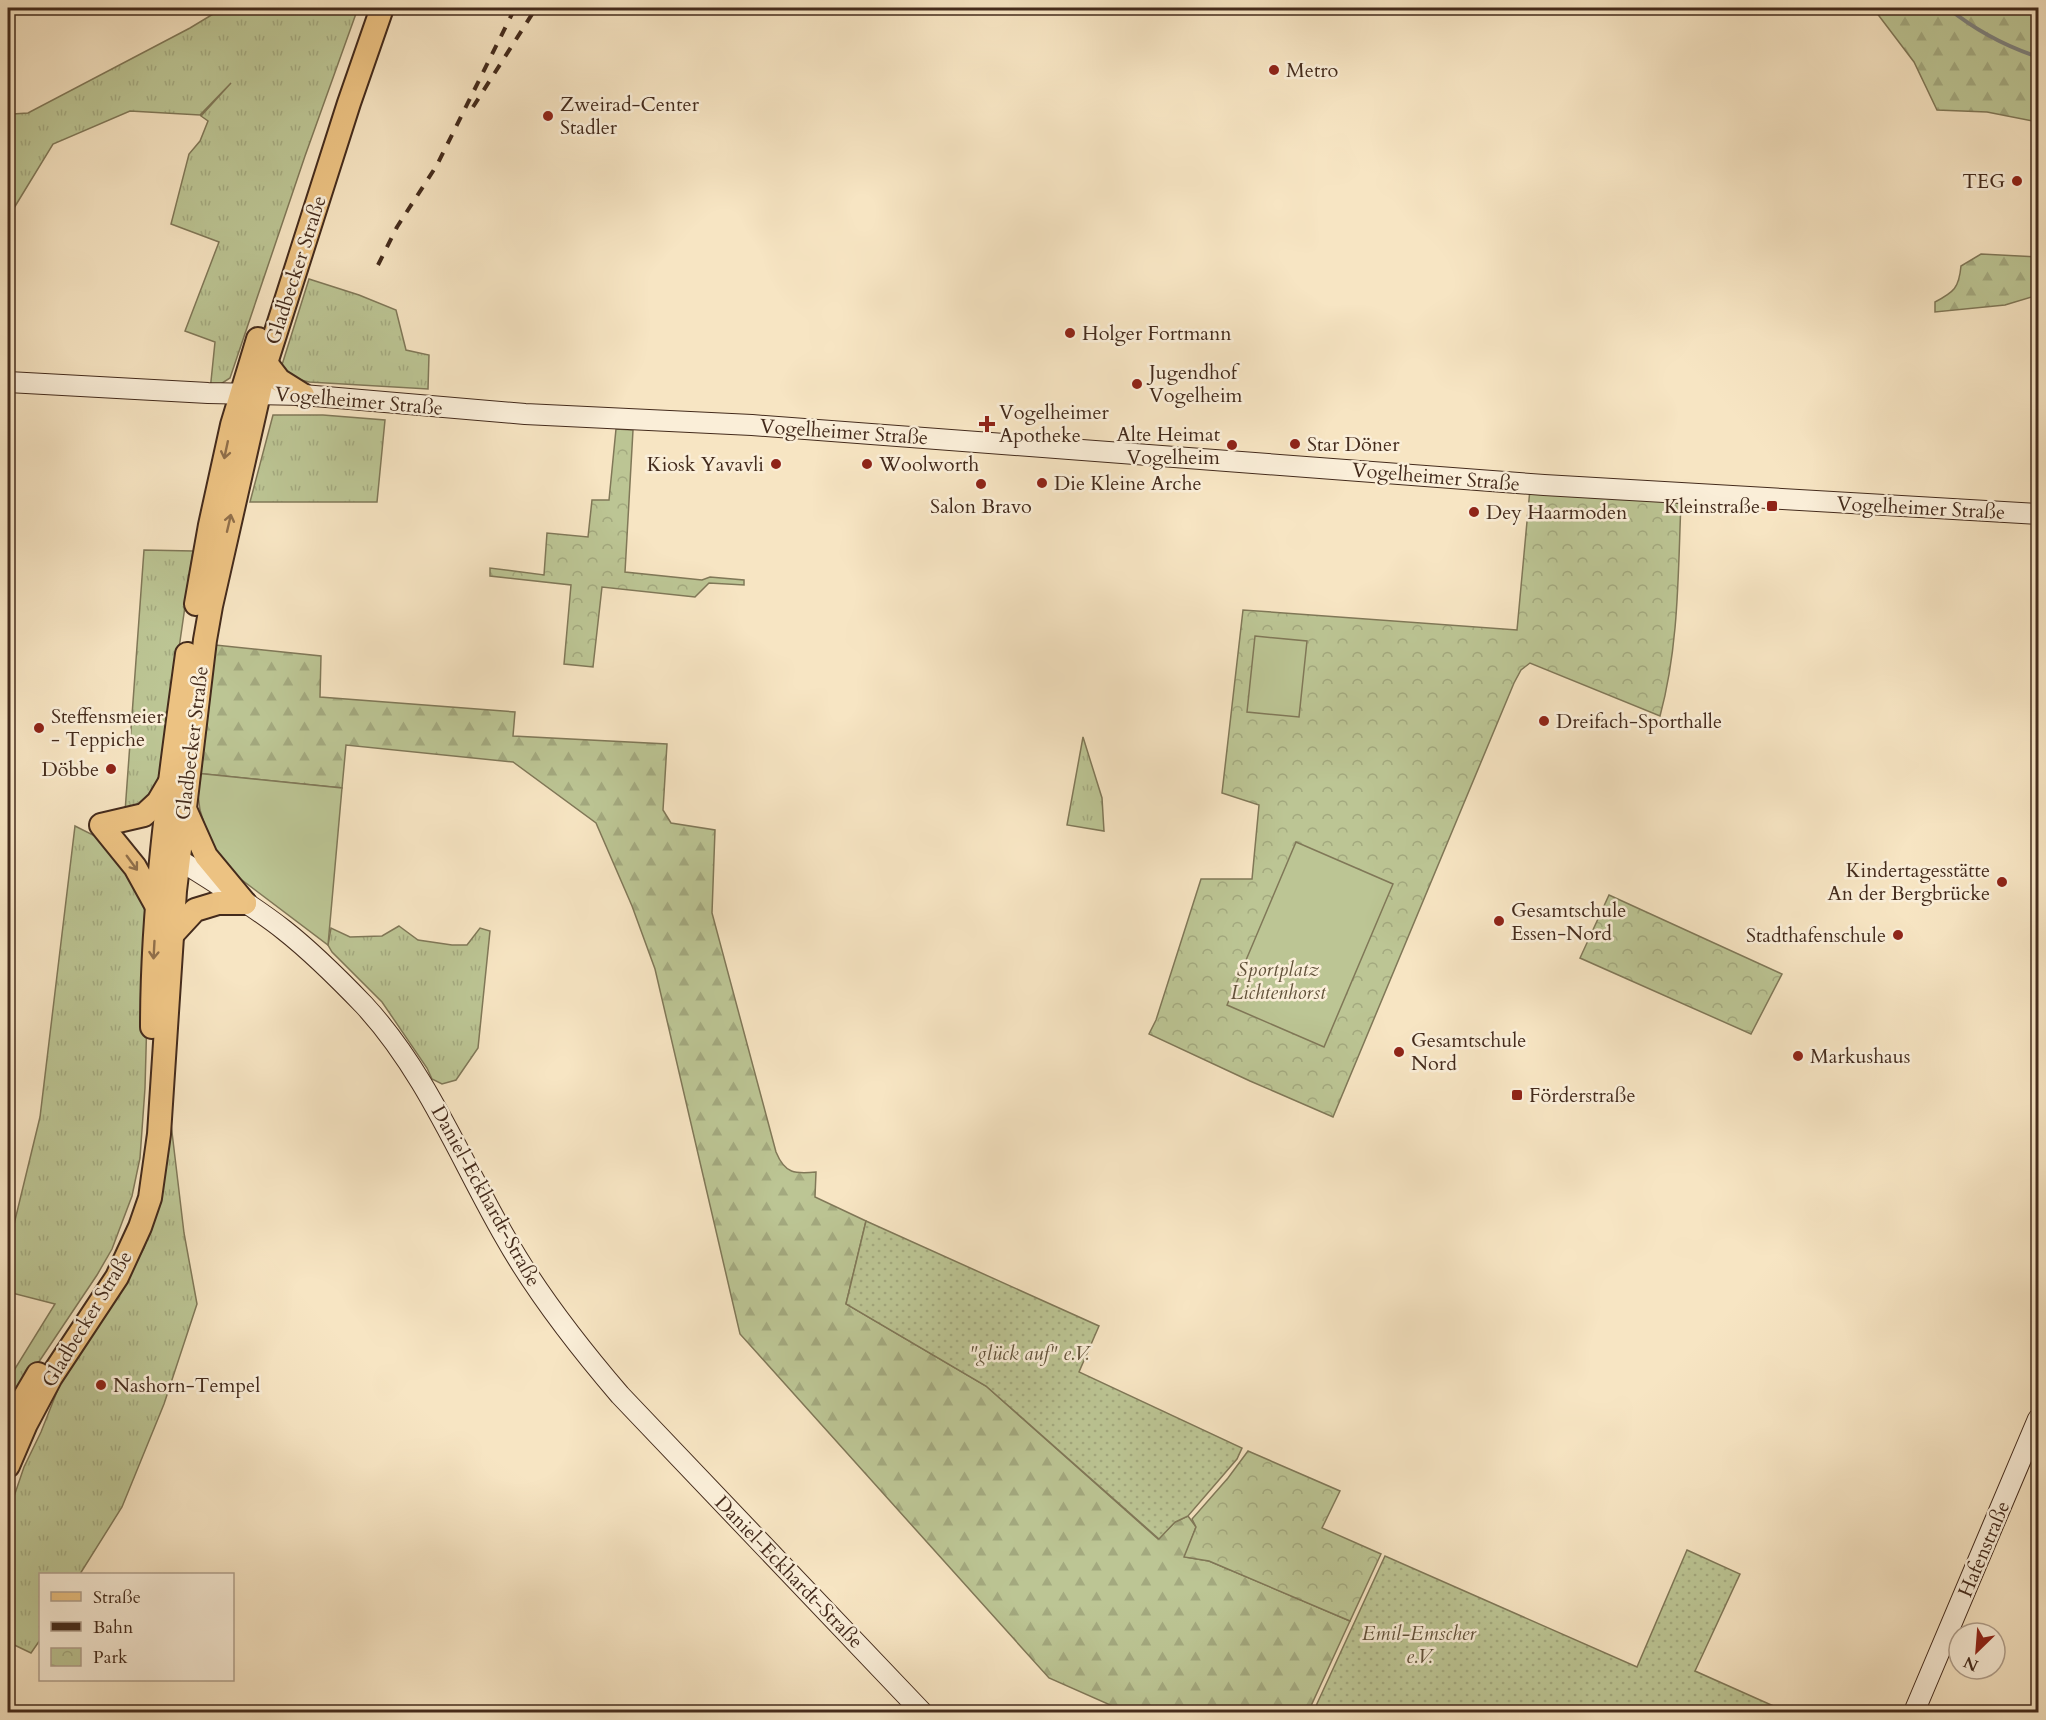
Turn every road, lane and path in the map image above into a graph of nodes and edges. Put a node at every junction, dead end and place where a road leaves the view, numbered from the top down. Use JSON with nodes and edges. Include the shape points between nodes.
{"nodes":[{"id":1,"x":370,"y":8,"type":"edge"},
{"id":2,"x":382,"y":8,"type":"edge"},
{"id":3,"x":267,"y":363,"type":"junction"},
{"id":4,"x":8,"y":382,"type":"edge"},
{"id":5,"x":250,"y":394,"type":"junction"},
{"id":6,"x":303,"y":395,"type":"junction"},
{"id":7,"x":2038,"y":514,"type":"edge"},
{"id":8,"x":170,"y":781,"type":"junction"},
{"id":9,"x":184,"y":807,"type":"junction"},
{"id":10,"x":178,"y":859,"type":"junction"},
{"id":11,"x":245,"y":903,"type":"junction"},
{"id":12,"x":156,"y":905,"type":"junction"},
{"id":13,"x":171,"y":936,"type":"junction"},
{"id":14,"x":2038,"y":1419,"type":"edge"},
{"id":15,"x":8,"y":1425,"type":"edge"},
{"id":16,"x":8,"y":1466,"type":"edge"},
{"id":17,"x":922,"y":1713,"type":"edge"},
{"id":18,"x":1914,"y":1713,"type":"edge"}],
"edges":[{"from":1,"to":5,"type":"main road","name":"Gladbecker Straße"},
{"from":2,"to":3,"type":"main road","name":"Gladbecker Straße"},
{"from":3,"to":5,"type":"main road","name":"Gladbecker Straße"},
{"from":3,"to":6,"type":"main road","via":[[279,380]]},
{"from":4,"to":5,"type":"main road","name":"Vogelheimer Straße"},
{"from":5,"to":6,"type":"main road","name":"Vogelheimer Straße"},
{"from":5,"to":8,"type":"main road","name":"Gladbecker Straße","one_way":true,"via":[[204,559]]},
{"from":9,"to":5,"type":"main road","name":"Gladbecker Straße","one_way":true,"via":[[208,617]]},
{"from":6,"to":7,"type":"main road","name":"Vogelheimer Straße","via":[[1544,485]]},
{"from":8,"to":12,"type":"main road","name":"Gladbecker Straße"},
{"from":8,"to":12,"type":"main road","one_way":true,"via":[[158,802],[144,815],[101,825],[135,867]]},
{"from":9,"to":10,"type":"main road","name":"Gladbecker Straße"},
{"from":9,"to":11,"type":"main road","via":[[206,856]]},
{"from":10,"to":11,"type":"main road","name":"Daniel-Eckhardt-Straße"},
{"from":10,"to":13,"type":"main road","name":"Gladbecker Straße"},
{"from":11,"to":13,"type":"main road","via":[[218,903],[195,910]]},
{"from":11,"to":17,"type":"main road","name":"Daniel-Eckhardt-Straße","via":[[305,948],[365,1006],[395,1044],[433,1101],[484,1201],[532,1281],[599,1370]]},
{"from":12,"to":15,"type":"main road","name":"Gladbecker Straße","one_way":true,"via":[[152,1089],[144,1170],[136,1204],[96,1290],[22,1398]]},
{"from":13,"to":16,"type":"main road","name":"Gladbecker Straße","via":[[159,1134],[150,1198],[117,1277],[51,1377]]},
{"from":14,"to":18,"type":"main road","name":"Hafenstraße"}]}
